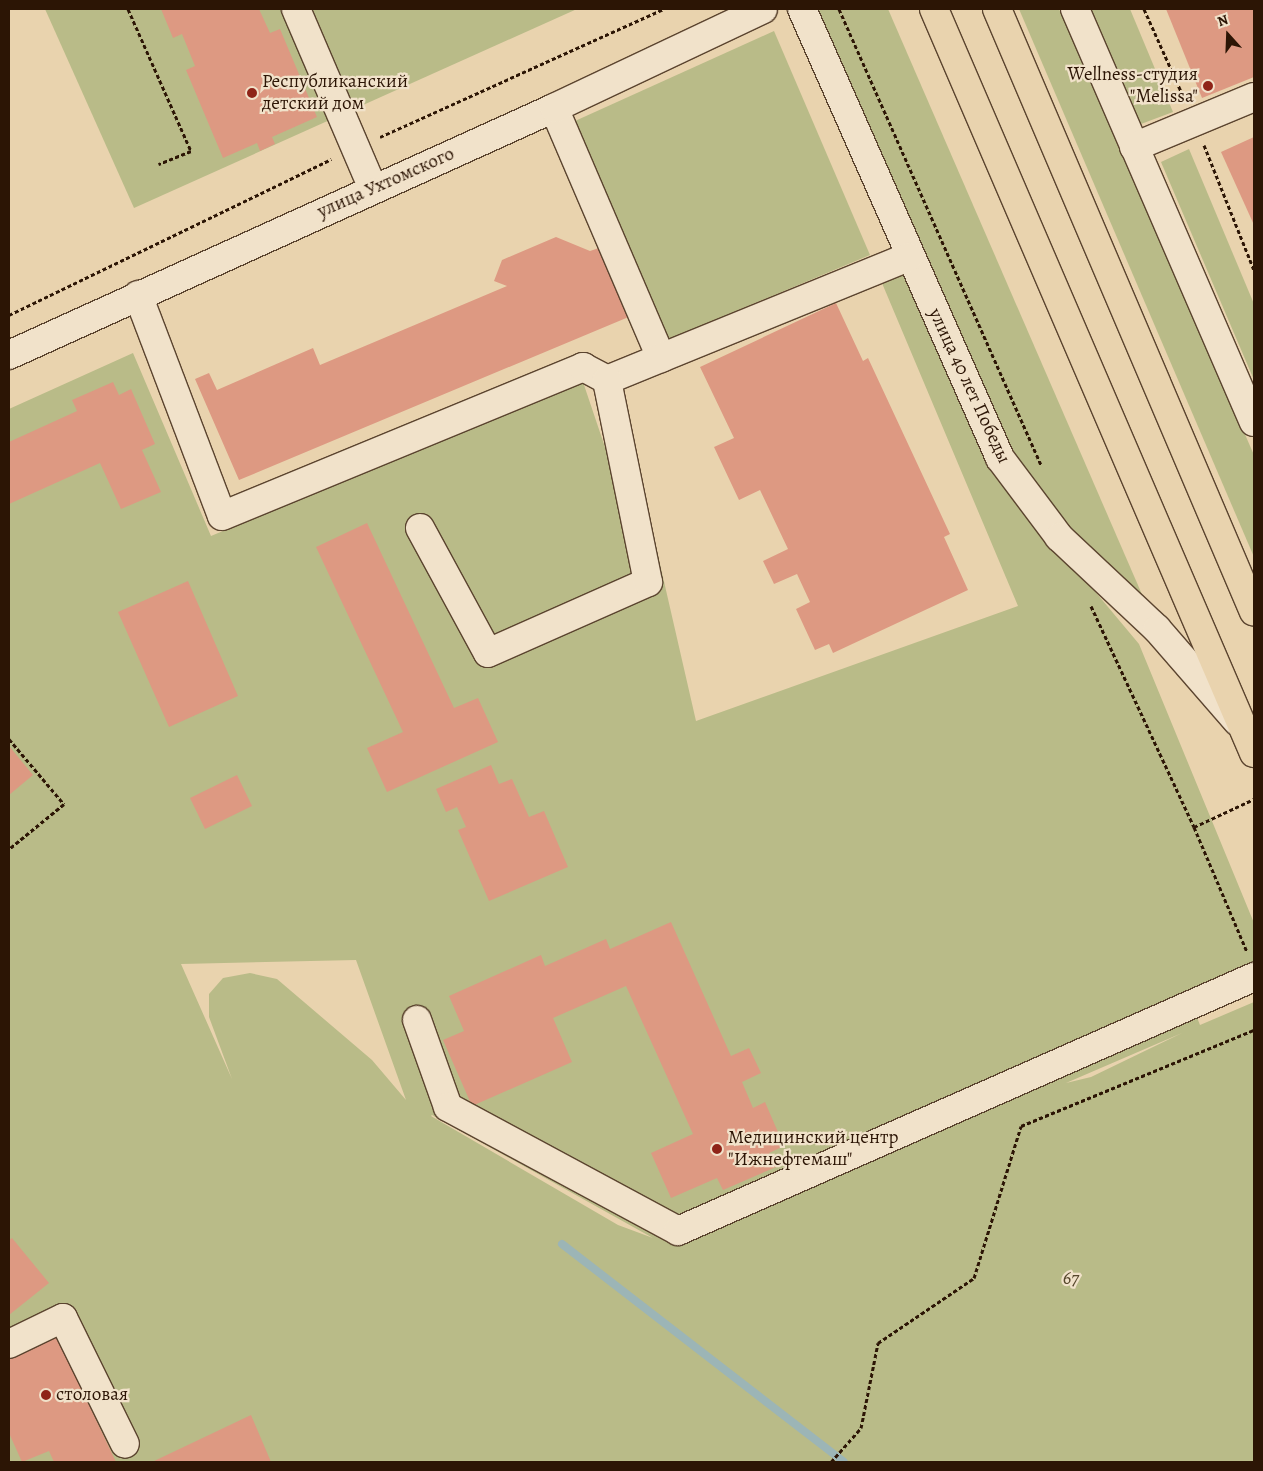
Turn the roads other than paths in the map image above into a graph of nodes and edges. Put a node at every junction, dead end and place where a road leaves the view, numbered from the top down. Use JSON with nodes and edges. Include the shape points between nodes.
{"nodes":[{"id":1,"x":296,"y":9,"type":"edge"},
{"id":2,"x":763,"y":9,"type":"edge"},
{"id":3,"x":802,"y":9,"type":"edge"},
{"id":4,"x":934,"y":9,"type":"edge"},
{"id":5,"x":997,"y":9,"type":"edge"},
{"id":6,"x":1075,"y":9,"type":"edge"},
{"id":7,"x":1254,"y":97,"type":"edge"},
{"id":8,"x":554,"y":108,"type":"junction"},
{"id":9,"x":1134,"y":147,"type":"junction"},
{"id":10,"x":373,"y":189,"type":"junction"},
{"id":11,"x":909,"y":257,"type":"junction"},
{"id":12,"x":138,"y":295,"type":"junction"},
{"id":13,"x":9,"y":355,"type":"edge"},
{"id":14,"x":661,"y":358,"type":"junction"},
{"id":15,"x":607,"y":380,"type":"junction"},
{"id":16,"x":1254,"y":422,"type":"edge"},
{"id":17,"x":420,"y":528,"type":"dead end"},
{"id":18,"x":1254,"y":612,"type":"edge"},
{"id":19,"x":1244,"y":728,"type":"junction"},
{"id":20,"x":1254,"y":752,"type":"edge"},
{"id":21,"x":1254,"y":977,"type":"edge"},
{"id":22,"x":418,"y":1020,"type":"dead end"},
{"id":23,"x":9,"y":1344,"type":"edge"},
{"id":24,"x":125,"y":1444,"type":"dead end"}],
"edges":[{"from":1,"to":10,"type":"street"},
{"from":2,"to":8,"type":"street","name":"улица Ухтомского"},
{"from":3,"to":11,"type":"street","name":"улица 40 лет Победы"},
{"from":4,"to":19,"type":"main road","name":"улица 40 лет Победы"},
{"from":5,"to":18,"type":"main road"},
{"from":6,"to":9,"type":"street"},
{"from":7,"to":9,"type":"street"},
{"from":8,"to":10,"type":"street","name":"улица Ухтомского"},
{"from":8,"to":14,"type":"street"},
{"from":9,"to":16,"type":"street"},
{"from":10,"to":12,"type":"street","name":"улица Ухтомского"},
{"from":11,"to":14,"type":"street"},
{"from":11,"to":19,"type":"street","name":"улица 40 лет Победы","via":[[1000,458],[1059,537],[1158,629]]},
{"from":12,"to":13,"type":"street","name":"улица Ухтомского"},
{"from":12,"to":15,"type":"street","via":[[222,516],[583,367]]},
{"from":14,"to":15,"type":"street"},
{"from":15,"to":17,"type":"street","via":[[648,582],[488,652]]},
{"from":19,"to":20,"type":"main road","name":"улица 40 лет Победы"},
{"from":21,"to":22,"type":"street","via":[[678,1231],[448,1107]]},
{"from":23,"to":24,"type":"street","via":[[63,1318]]}]}
